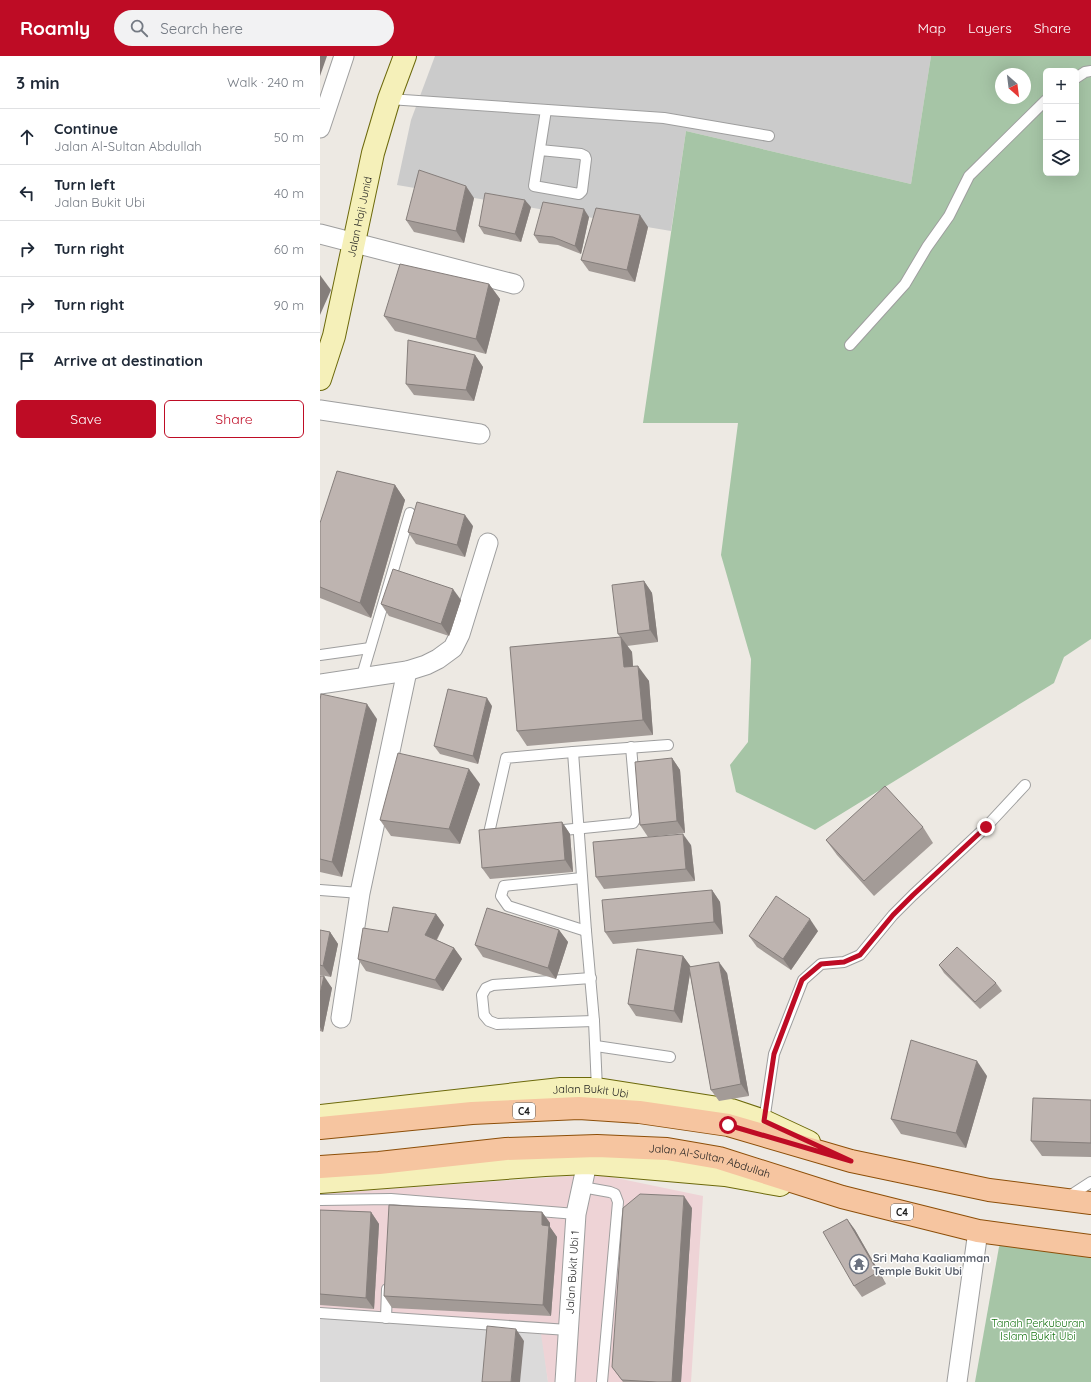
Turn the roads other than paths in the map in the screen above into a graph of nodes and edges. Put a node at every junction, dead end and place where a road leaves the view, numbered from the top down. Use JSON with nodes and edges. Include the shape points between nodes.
{"nodes":[{"id":1,"x":344,"y":56,"type":"edge"},
{"id":2,"x":405,"y":56,"type":"edge"},
{"id":3,"x":1091,"y":70,"type":"edge"},
{"id":4,"x":1079,"y":76,"type":"edge"},
{"id":5,"x":389,"y":99,"type":"junction"},
{"id":6,"x":1043,"y":103,"type":"edge"},
{"id":7,"x":546,"y":110,"type":"junction"},
{"id":8,"x":320,"y":128,"type":"edge"},
{"id":9,"x":769,"y":136,"type":"dead end"},
{"id":10,"x":540,"y":150,"type":"junction"},
{"id":11,"x":320,"y":234,"type":"edge"},
{"id":12,"x":354,"y":243,"type":"junction"},
{"id":13,"x":514,"y":284,"type":"dead end"},
{"id":14,"x":850,"y":345,"type":"dead end"},
{"id":15,"x":320,"y":379,"type":"edge"},
{"id":16,"x":320,"y":410,"type":"edge"},
{"id":17,"x":480,"y":434,"type":"dead end"},
{"id":18,"x":410,"y":513,"type":"dead end"},
{"id":19,"x":488,"y":543,"type":"dead end"},
{"id":20,"x":370,"y":648,"type":"junction"},
{"id":21,"x":320,"y":655,"type":"edge"},
{"id":22,"x":407,"y":671,"type":"junction"},
{"id":23,"x":361,"y":679,"type":"junction"},
{"id":24,"x":320,"y":684,"type":"edge"},
{"id":25,"x":668,"y":745,"type":"dead end"},
{"id":26,"x":631,"y":747,"type":"junction"},
{"id":27,"x":573,"y":752,"type":"junction"},
{"id":28,"x":1025,"y":785,"type":"dead end"},
{"id":29,"x":579,"y":829,"type":"junction"},
{"id":30,"x":547,"y":832,"type":"edge"},
{"id":31,"x":508,"y":835,"type":"edge"},
{"id":32,"x":582,"y":878,"type":"junction"},
{"id":33,"x":320,"y":890,"type":"edge"},
{"id":34,"x":360,"y":893,"type":"junction"},
{"id":35,"x":586,"y":931,"type":"junction"},
{"id":36,"x":590,"y":978,"type":"junction"},
{"id":37,"x":341,"y":1018,"type":"dead end"},
{"id":38,"x":594,"y":1021,"type":"junction"},
{"id":39,"x":596,"y":1046,"type":"junction"},
{"id":40,"x":670,"y":1057,"type":"dead end"},
{"id":41,"x":596,"y":1090,"type":"junction"},
{"id":42,"x":322,"y":1121,"type":"edge"},
{"id":43,"x":764,"y":1121,"type":"junction"},
{"id":44,"x":851,"y":1161,"type":"junction"},
{"id":45,"x":587,"y":1163,"type":"junction"},
{"id":46,"x":322,"y":1182,"type":"edge"},
{"id":47,"x":1091,"y":1182,"type":"edge"},
{"id":48,"x":582,"y":1187,"type":"junction"},
{"id":49,"x":842,"y":1197,"type":"junction"},
{"id":50,"x":1064,"y":1200,"type":"junction"},
{"id":51,"x":1091,"y":1203,"type":"edge"},
{"id":52,"x":576,"y":1214,"type":"junction"},
{"id":53,"x":978,"y":1231,"type":"junction"},
{"id":54,"x":1091,"y":1246,"type":"edge"},
{"id":55,"x":388,"y":1278,"type":"edge"},
{"id":56,"x":320,"y":1313,"type":"edge"},
{"id":57,"x":386,"y":1318,"type":"junction"},
{"id":58,"x":568,"y":1330,"type":"junction"},
{"id":59,"x":565,"y":1382,"type":"edge"},
{"id":60,"x":602,"y":1382,"type":"edge"},
{"id":61,"x":957,"y":1382,"type":"edge"}],
"edges":[{"from":1,"to":8,"type":"street"},
{"from":2,"to":5,"type":"street","name":"Jalan Haji Junid"},
{"from":3,"to":4,"type":"lane"},
{"from":5,"to":7,"type":"lane"},
{"from":5,"to":12,"type":"street","name":"Jalan Haji Junid","via":[[373,153]]},
{"from":6,"to":14,"type":"lane","via":[[969,176],[949,216],[905,284]]},
{"from":7,"to":9,"type":"lane","via":[[664,118]]},
{"from":7,"to":10,"type":"lane"},
{"from":10,"to":10,"type":"lane","via":[[533,185],[535,188],[581,193],[585,156]]},
{"from":11,"to":12,"type":"street"},
{"from":12,"to":13,"type":"street"},
{"from":12,"to":15,"type":"street","name":"Jalan Haji Junid","via":[[334,336]]},
{"from":16,"to":17,"type":"street"},
{"from":18,"to":20,"type":"lane"},
{"from":19,"to":22,"type":"street","via":[[460,634],[453,648],[438,659]]},
{"from":20,"to":21,"type":"lane"},
{"from":20,"to":23,"type":"lane"},
{"from":22,"to":23,"type":"street"},
{"from":22,"to":34,"type":"street"},
{"from":23,"to":24,"type":"street"},
{"from":25,"to":26,"type":"lane"},
{"from":26,"to":27,"type":"lane"},
{"from":26,"to":29,"type":"lane","via":[[637,816],[633,823]]},
{"from":27,"to":29,"type":"lane"},
{"from":27,"to":31,"type":"lane","via":[[506,758],[489,833],[492,836]]},
{"from":28,"to":43,"type":"lane","via":[[986,827],[893,915],[860,955],[844,962],[821,964],[802,980],[774,1054]]},
{"from":29,"to":30,"type":"lane"},
{"from":29,"to":32,"type":"lane"},
{"from":32,"to":35,"type":"lane"},
{"from":32,"to":35,"type":"lane","via":[[504,886],[501,896],[508,906]]},
{"from":33,"to":34,"type":"lane"},
{"from":34,"to":37,"type":"street"},
{"from":35,"to":36,"type":"lane"},
{"from":36,"to":38,"type":"lane"},
{"from":36,"to":38,"type":"lane","via":[[493,985],[486,988],[482,995],[484,1015],[496,1024]]},
{"from":38,"to":39,"type":"lane"},
{"from":39,"to":40,"type":"lane"},
{"from":39,"to":41,"type":"lane"},
{"from":41,"to":42,"type":"street","name":"Jalan Bukit Ubi","number":"C4","via":[[561,1089]]},
{"from":41,"to":43,"type":"street","name":"Jalan Bukit Ubi","number":"C4","via":[[732,1110]]},
{"from":42,"to":44,"type":"main road","number":"C4","via":[[580,1108],[639,1112],[728,1125]]},
{"from":43,"to":44,"type":"street","name":"Jalan Bukit Ubi","number":"C4"},
{"from":44,"to":50,"type":"main road","number":"C4","via":[[989,1190]]},
{"from":45,"to":46,"type":"street","number":"C4"},
{"from":45,"to":48,"type":"street","name":"Jalan Bukit Ubi 1"},
{"from":45,"to":49,"type":"street","number":"C4","via":[[725,1175]]},
{"from":46,"to":49,"type":"main road","name":"Jalan Al-Sultan Abdullah","number":"C4","via":[[379,1163],[506,1149],[596,1146],[667,1149],[718,1158]]},
{"from":46,"to":52,"type":"lane","via":[[391,1203]]},
{"from":47,"to":50,"type":"lane"},
{"from":48,"to":52,"type":"street","name":"Jalan Bukit Ubi 1"},
{"from":48,"to":60,"type":"lane","via":[[615,1194],[618,1202]]},
{"from":49,"to":53,"type":"main road","name":"Jalan Al-Sultan Abdullah","number":"C4"},
{"from":50,"to":51,"type":"main road","number":"C4"},
{"from":52,"to":58,"type":"street","name":"Jalan Bukit Ubi 1"},
{"from":53,"to":54,"type":"main road","name":"Jalan Al-Sultan Abdullah","number":"C4"},
{"from":53,"to":61,"type":"street"},
{"from":55,"to":57,"type":"lane"},
{"from":56,"to":57,"type":"lane"},
{"from":57,"to":58,"type":"lane"},
{"from":58,"to":59,"type":"street","name":"Jalan Bukit Ubi 1"}]}
